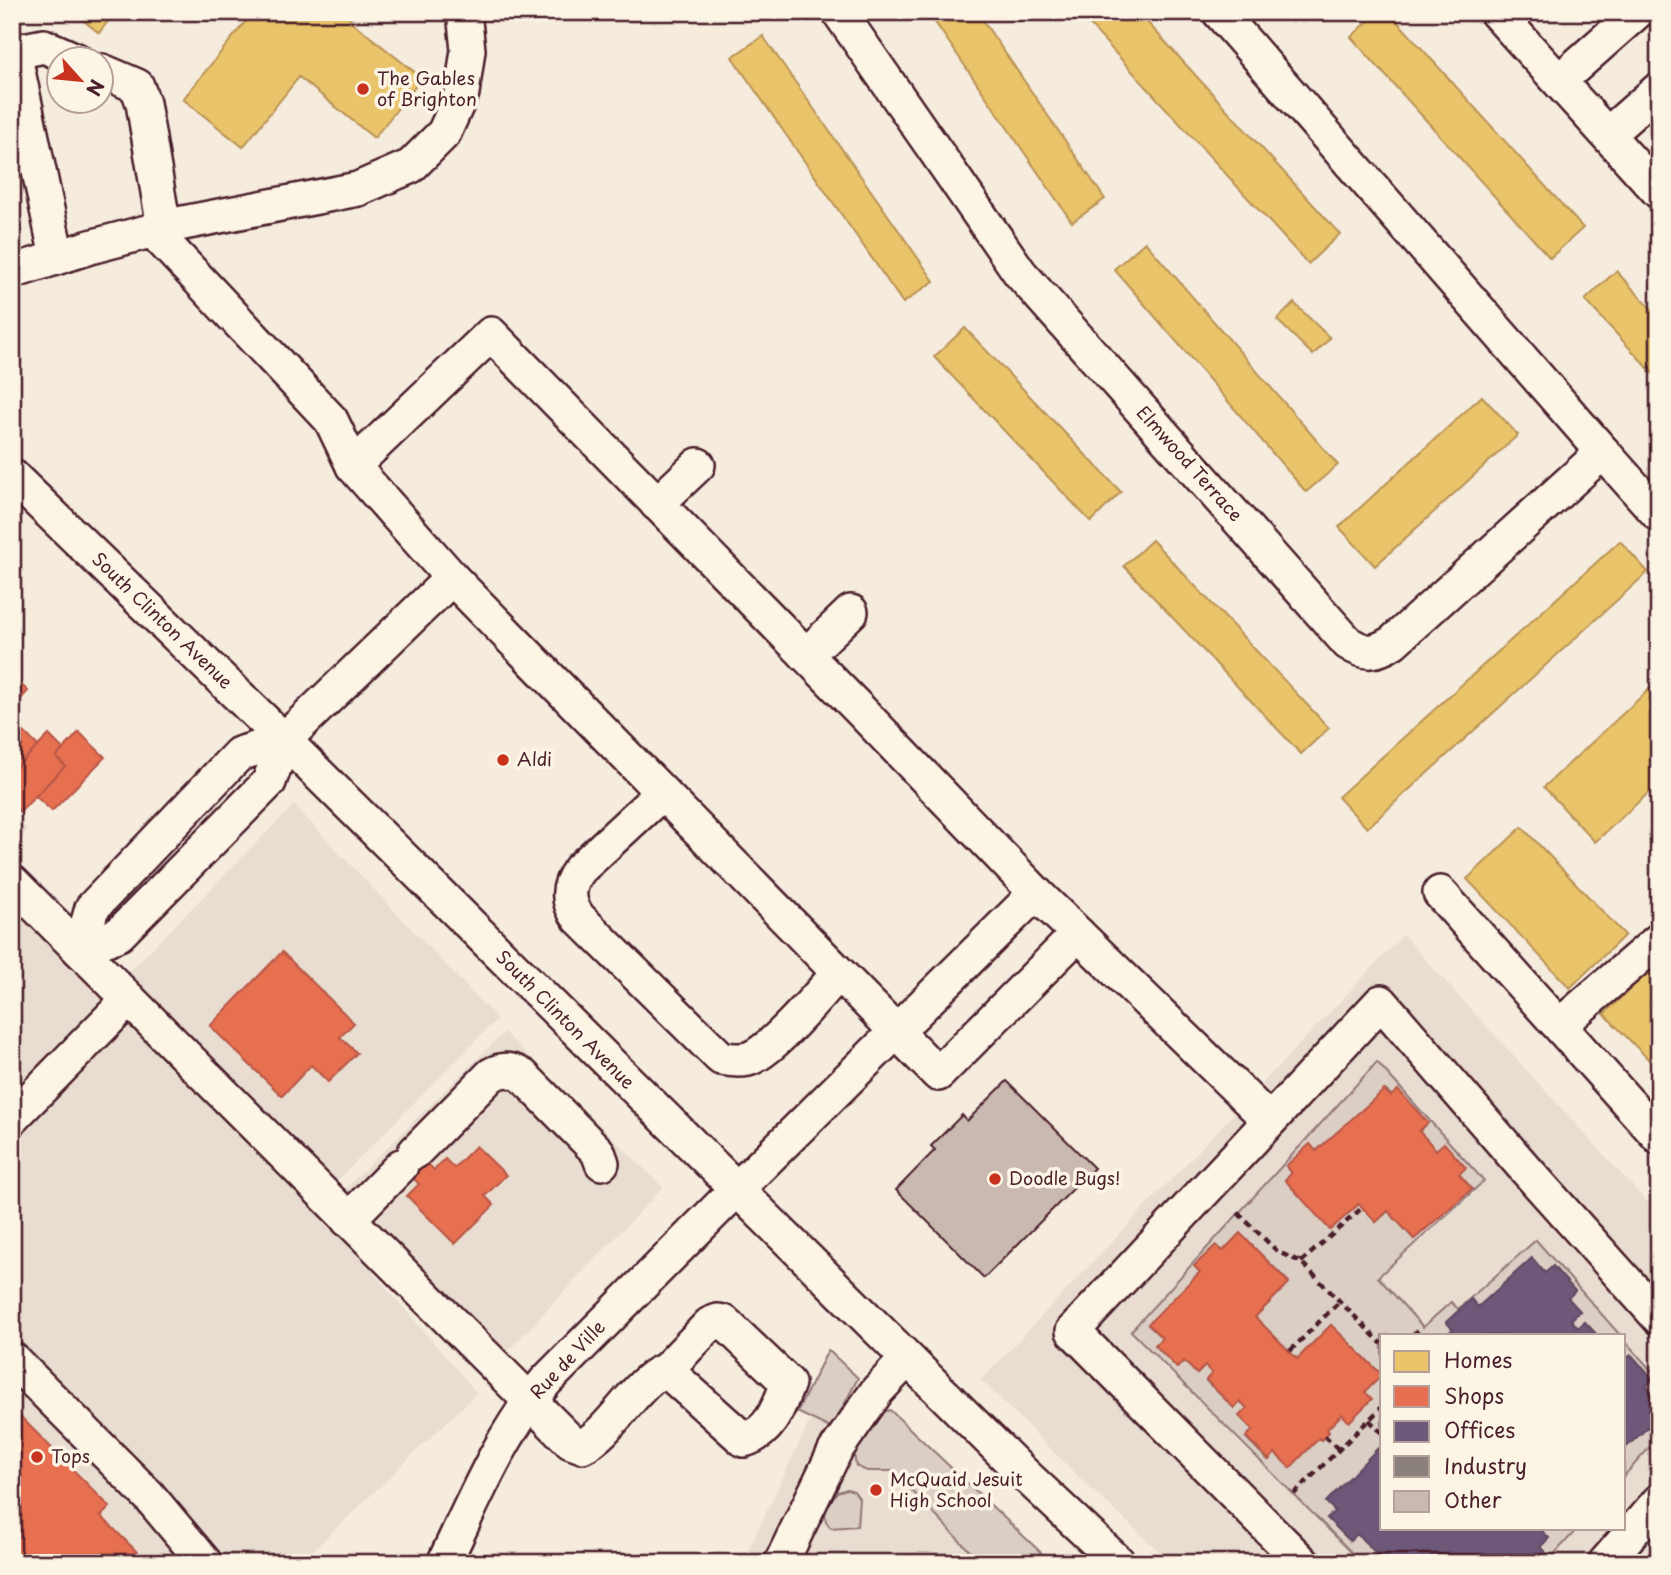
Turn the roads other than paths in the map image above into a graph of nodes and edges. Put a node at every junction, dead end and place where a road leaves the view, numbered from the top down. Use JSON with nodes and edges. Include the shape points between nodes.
{"nodes":[{"id":1,"x":464,"y":12,"type":"edge"},
{"id":2,"x":839,"y":12,"type":"edge"},
{"id":3,"x":1219,"y":12,"type":"edge"},
{"id":4,"x":1637,"y":12,"type":"edge"},
{"id":5,"x":1511,"y":17,"type":"edge"},
{"id":6,"x":46,"y":47,"type":"edge"},
{"id":7,"x":116,"y":77,"type":"edge"},
{"id":8,"x":1559,"y":80,"type":"junction"},
{"id":9,"x":1659,"y":89,"type":"edge"},
{"id":10,"x":1608,"y":134,"type":"junction"},
{"id":11,"x":1659,"y":192,"type":"edge"},
{"id":12,"x":159,"y":230,"type":"junction"},
{"id":13,"x":57,"y":257,"type":"junction"},
{"id":14,"x":12,"y":272,"type":"edge"},
{"id":15,"x":1603,"y":452,"type":"junction"},
{"id":16,"x":698,"y":465,"type":"dead end"},
{"id":17,"x":353,"y":466,"type":"junction"},
{"id":18,"x":12,"y":476,"type":"edge"},
{"id":19,"x":657,"y":504,"type":"junction"},
{"id":20,"x":1659,"y":515,"type":"edge"},
{"id":21,"x":452,"y":578,"type":"junction"},
{"id":22,"x":851,"y":612,"type":"dead end"},
{"id":23,"x":806,"y":655,"type":"junction"},
{"id":24,"x":284,"y":740,"type":"junction"},
{"id":25,"x":662,"y":793,"type":"junction"},
{"id":26,"x":12,"y":882,"type":"edge"},
{"id":27,"x":1036,"y":893,"type":"junction"},
{"id":28,"x":1440,"y":893,"type":"dead end"},
{"id":29,"x":1078,"y":934,"type":"junction"},
{"id":30,"x":1659,"y":940,"type":"edge"},
{"id":31,"x":80,"y":950,"type":"junction"},
{"id":32,"x":838,"y":974,"type":"junction"},
{"id":33,"x":129,"y":999,"type":"junction"},
{"id":34,"x":1560,"y":1025,"type":"junction"},
{"id":35,"x":896,"y":1032,"type":"junction"},
{"id":36,"x":12,"y":1118,"type":"edge"},
{"id":37,"x":1269,"y":1120,"type":"junction"},
{"id":38,"x":1659,"y":1138,"type":"edge"},
{"id":39,"x":602,"y":1163,"type":"dead end"},
{"id":40,"x":736,"y":1190,"type":"junction"},
{"id":41,"x":348,"y":1220,"type":"junction"},
{"id":42,"x":1659,"y":1318,"type":"edge"},
{"id":43,"x":12,"y":1359,"type":"edge"},
{"id":44,"x":907,"y":1359,"type":"junction"},
{"id":45,"x":666,"y":1370,"type":"dead end"},
{"id":46,"x":528,"y":1402,"type":"junction"},
{"id":47,"x":1656,"y":1509,"type":"edge"},
{"id":48,"x":205,"y":1563,"type":"edge"},
{"id":49,"x":444,"y":1563,"type":"edge"},
{"id":50,"x":781,"y":1563,"type":"edge"},
{"id":51,"x":1119,"y":1563,"type":"edge"},
{"id":52,"x":1303,"y":1563,"type":"edge"},
{"id":53,"x":1605,"y":1563,"type":"edge"}],
"edges":[{"from":1,"to":12,"type":"street","via":[[468,50],[463,93],[444,133],[411,166],[358,189]]},
{"from":2,"to":15,"type":"street","name":"Elmwood Terrace","via":[[1020,273],[1358,650],[1379,651],[1393,642]]},
{"from":3,"to":15,"type":"street"},
{"from":4,"to":8,"type":"street"},
{"from":5,"to":8,"type":"street"},
{"from":6,"to":13,"type":"street","via":[[14,52]]},
{"from":7,"to":12,"type":"street","via":[[137,86],[143,103]]},
{"from":8,"to":10,"type":"street"},
{"from":9,"to":10,"type":"street"},
{"from":10,"to":11,"type":"street"},
{"from":12,"to":13,"type":"street"},
{"from":12,"to":17,"type":"street","via":[[331,420]]},
{"from":13,"to":14,"type":"street"},
{"from":15,"to":20,"type":"street"},
{"from":16,"to":19,"type":"street"},
{"from":17,"to":19,"type":"street","via":[[491,334]]},
{"from":17,"to":21,"type":"street"},
{"from":18,"to":24,"type":"street","name":"South Clinton Avenue"},
{"from":19,"to":23,"type":"street"},
{"from":21,"to":24,"type":"street"},
{"from":21,"to":25,"type":"street"},
{"from":22,"to":23,"type":"street"},
{"from":23,"to":27,"type":"street"},
{"from":24,"to":31,"type":"street","via":[[269,782],[119,934]]},
{"from":24,"to":40,"type":"street","name":"South Clinton Avenue"},
{"from":25,"to":32,"type":"street"},
{"from":25,"to":32,"type":"street","via":[[572,880],[571,908],[579,918],[721,1058],[750,1058],[768,1047]]},
{"from":26,"to":31,"type":"street"},
{"from":27,"to":29,"type":"street"},
{"from":27,"to":35,"type":"street","name":"Rue de Ville"},
{"from":28,"to":34,"type":"street"},
{"from":29,"to":35,"type":"street","via":[[938,1074]]},
{"from":29,"to":37,"type":"street"},
{"from":30,"to":34,"type":"street"},
{"from":31,"to":33,"type":"street"},
{"from":32,"to":35,"type":"street"},
{"from":33,"to":36,"type":"street"},
{"from":33,"to":41,"type":"street"},
{"from":34,"to":38,"type":"street"},
{"from":35,"to":40,"type":"street","name":"Rue de Ville"},
{"from":37,"to":42,"type":"street","via":[[1381,1002]]},
{"from":37,"to":52,"type":"street","via":[[1073,1331]]},
{"from":39,"to":41,"type":"street","via":[[589,1143],[523,1076],[500,1070]]},
{"from":40,"to":44,"type":"street","name":"South Clinton Avenue"},
{"from":40,"to":46,"type":"street","name":"Rue de Ville","via":[[565,1359]]},
{"from":41,"to":46,"type":"street"},
{"from":43,"to":48,"type":"street","via":[[149,1496]]},
{"from":44,"to":50,"type":"street","via":[[877,1391],[835,1451]]},
{"from":44,"to":51,"type":"street","name":"South Clinton Avenue"},
{"from":45,"to":46,"type":"street","via":[[638,1391],[593,1441],[582,1446],[571,1442]]},
{"from":46,"to":49,"type":"street","name":"Rue de Ville"},
{"from":47,"to":53,"type":"street"}]}
